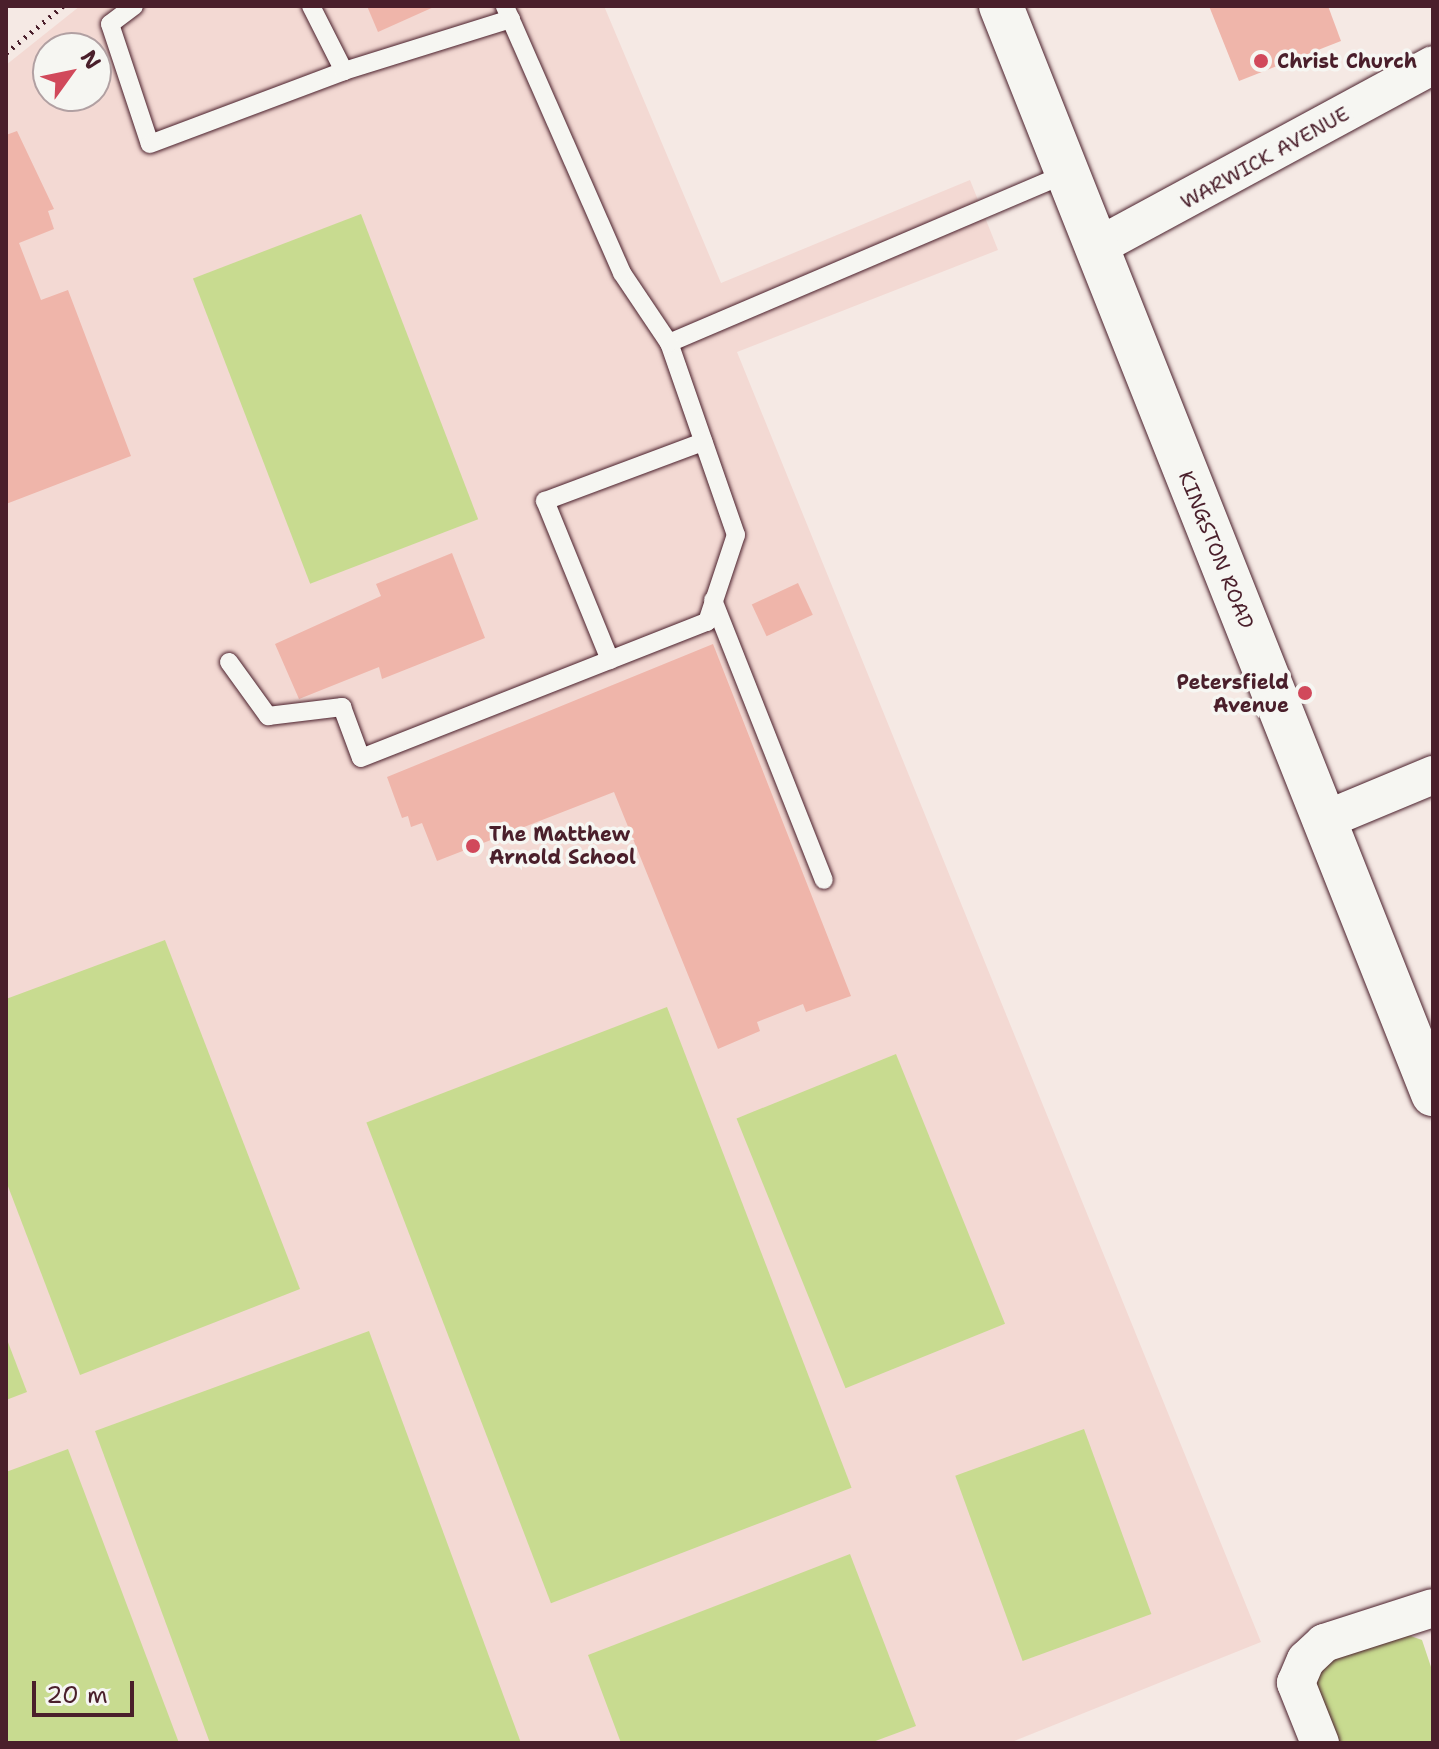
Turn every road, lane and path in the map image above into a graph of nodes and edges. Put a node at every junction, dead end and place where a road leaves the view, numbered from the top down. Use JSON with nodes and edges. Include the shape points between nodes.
{"nodes":[{"id":1,"x":63,"y":6,"type":"edge"},
{"id":2,"x":134,"y":6,"type":"edge"},
{"id":3,"x":311,"y":6,"type":"edge"},
{"id":4,"x":1001,"y":6,"type":"edge"},
{"id":5,"x":508,"y":12,"type":"edge"},
{"id":6,"x":6,"y":53,"type":"edge"},
{"id":7,"x":1433,"y":65,"type":"edge"},
{"id":8,"x":344,"y":71,"type":"junction"},
{"id":9,"x":1066,"y":174,"type":"junction"},
{"id":10,"x":1095,"y":248,"type":"junction"},
{"id":11,"x":669,"y":343,"type":"junction"},
{"id":12,"x":703,"y":442,"type":"junction"},
{"id":13,"x":713,"y":600,"type":"junction"},
{"id":14,"x":610,"y":660,"type":"junction"},
{"id":15,"x":229,"y":662,"type":"dead end"},
{"id":16,"x":1433,"y":775,"type":"edge"},
{"id":17,"x":1325,"y":820,"type":"junction"},
{"id":18,"x":824,"y":880,"type":"dead end"},
{"id":19,"x":1433,"y":1094,"type":"edge"},
{"id":20,"x":1431,"y":1612,"type":"edge"},
{"id":21,"x":1320,"y":1743,"type":"edge"}],
"edges":[{"from":1,"to":6,"type":"path"},
{"from":2,"to":8,"type":"lane","via":[[110,24],[150,144]]},
{"from":3,"to":8,"type":"lane"},
{"from":4,"to":9,"type":"street","name":"KINGSTON ROAD"},
{"from":5,"to":8,"type":"lane"},
{"from":5,"to":11,"type":"lane","via":[[622,273]]},
{"from":7,"to":10,"type":"street","name":"WARWICK AVENUE"},
{"from":9,"to":10,"type":"street","name":"KINGSTON ROAD"},
{"from":9,"to":11,"type":"lane"},
{"from":10,"to":17,"type":"street","name":"KINGSTON ROAD"},
{"from":11,"to":12,"type":"lane"},
{"from":12,"to":13,"type":"lane","via":[[736,535]]},
{"from":12,"to":14,"type":"lane","via":[[545,501]]},
{"from":13,"to":14,"type":"lane","via":[[707,622]]},
{"from":13,"to":18,"type":"lane"},
{"from":14,"to":15,"type":"lane","via":[[361,758],[342,707],[268,716]]},
{"from":16,"to":17,"type":"street"},
{"from":17,"to":19,"type":"street","name":"KINGSTON ROAD"},
{"from":20,"to":21,"type":"street","via":[[1324,1643],[1306,1660],[1296,1683]]}]}
